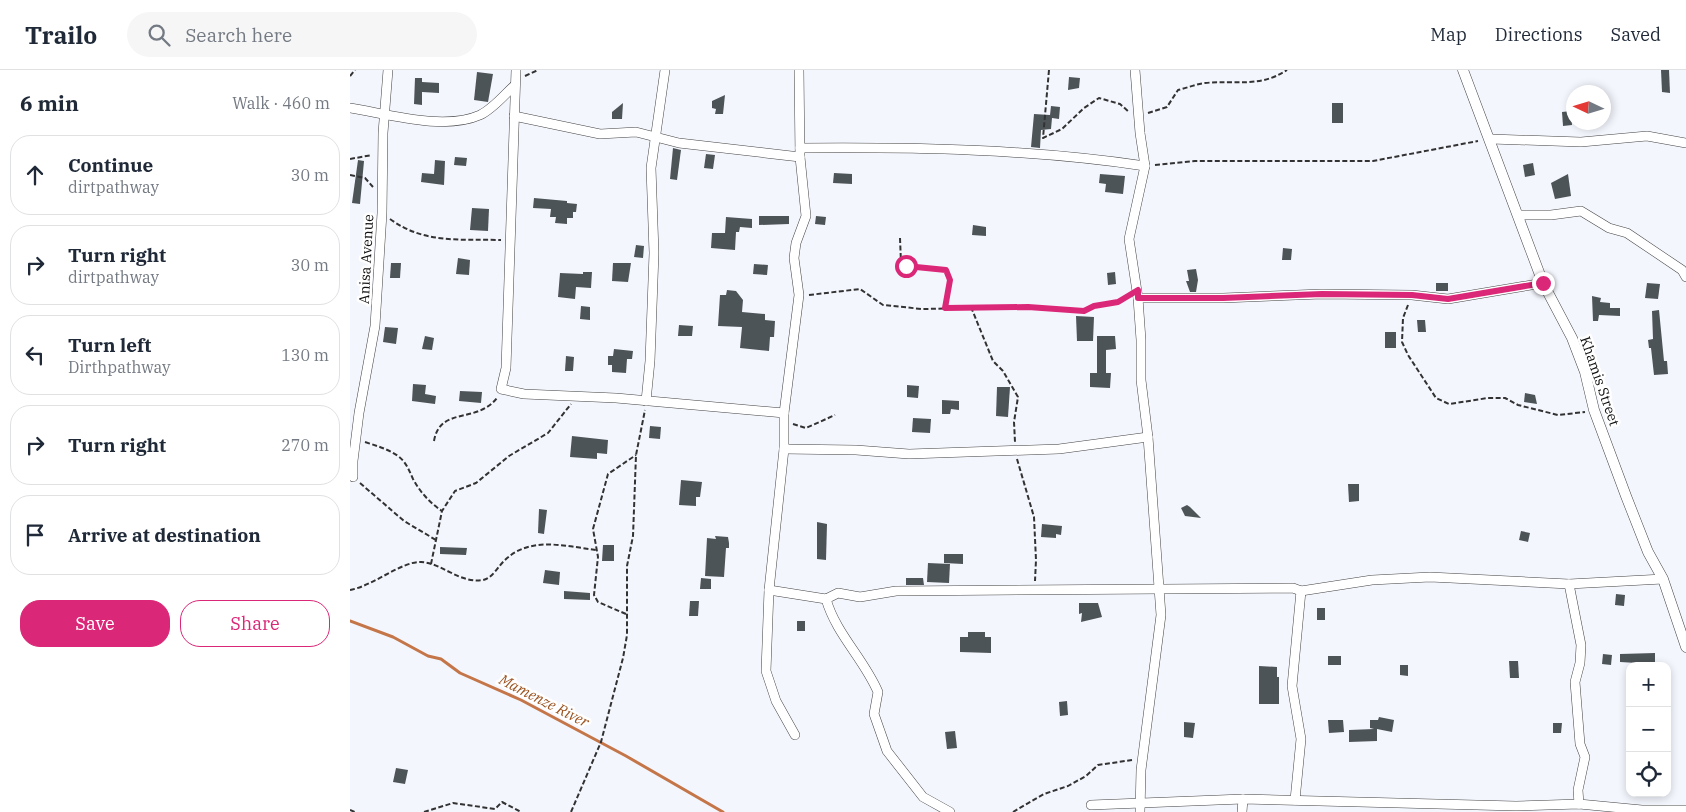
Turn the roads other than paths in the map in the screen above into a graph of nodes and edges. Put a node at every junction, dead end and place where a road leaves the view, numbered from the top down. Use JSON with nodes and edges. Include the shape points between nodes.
{"nodes":[{"id":1,"x":388,"y":70,"type":"edge"},
{"id":2,"x":665,"y":70,"type":"edge"},
{"id":3,"x":799,"y":70,"type":"edge"},
{"id":4,"x":1136,"y":70,"type":"edge"},
{"id":5,"x":1463,"y":70,"type":"edge"},
{"id":6,"x":516,"y":78,"type":"edge"},
{"id":7,"x":350,"y":108,"type":"edge"},
{"id":8,"x":385,"y":114,"type":"junction"},
{"id":9,"x":514,"y":116,"type":"junction"},
{"id":10,"x":656,"y":137,"type":"junction"},
{"id":11,"x":1490,"y":139,"type":"junction"},
{"id":12,"x":1686,"y":143,"type":"edge"},
{"id":13,"x":800,"y":152,"type":"junction"},
{"id":14,"x":1145,"y":166,"type":"junction"},
{"id":15,"x":1518,"y":215,"type":"junction"},
{"id":16,"x":1686,"y":277,"type":"edge"},
{"id":17,"x":1543,"y":283,"type":"junction"},
{"id":18,"x":1138,"y":294,"type":"junction"},
{"id":19,"x":646,"y":401,"type":"junction"},
{"id":20,"x":785,"y":417,"type":"junction"},
{"id":21,"x":1148,"y":437,"type":"junction"},
{"id":22,"x":784,"y":450,"type":"junction"},
{"id":23,"x":353,"y":477,"type":"road end"},
{"id":24,"x":1663,"y":579,"type":"junction"},
{"id":25,"x":1569,"y":584,"type":"junction"},
{"id":26,"x":770,"y":590,"type":"junction"},
{"id":27,"x":1158,"y":590,"type":"junction"},
{"id":28,"x":1301,"y":592,"type":"junction"},
{"id":29,"x":826,"y":598,"type":"junction"},
{"id":30,"x":1686,"y":647,"type":"edge"},
{"id":31,"x":795,"y":735,"type":"dead end"},
{"id":32,"x":1243,"y":799,"type":"junction"},
{"id":33,"x":1295,"y":800,"type":"junction"},
{"id":34,"x":1579,"y":804,"type":"junction"},
{"id":35,"x":1091,"y":805,"type":"dead end"},
{"id":36,"x":1141,"y":807,"type":"edge"},
{"id":37,"x":1516,"y":809,"type":"edge"},
{"id":38,"x":1686,"y":810,"type":"edge"},
{"id":39,"x":1642,"y":811,"type":"edge"},
{"id":40,"x":950,"y":812,"type":"edge"},
{"id":41,"x":1242,"y":812,"type":"edge"}],
"edges":[{"from":1,"to":8,"type":"street","name":"Anisa Avenue"},
{"from":2,"to":10,"type":"street"},
{"from":3,"to":13,"type":"street"},
{"from":4,"to":14,"type":"street"},
{"from":5,"to":11,"type":"street","name":"Khamis Street"},
{"from":6,"to":8,"type":"street","via":[[482,114],[466,120],[443,123]]},
{"from":6,"to":9,"type":"street"},
{"from":7,"to":8,"type":"street"},
{"from":8,"to":23,"type":"street","name":"Anisa Avenue","via":[[375,326]]},
{"from":9,"to":10,"type":"street","via":[[600,134],[636,132]]},
{"from":9,"to":19,"type":"street","via":[[506,368],[501,389],[524,394]]},
{"from":10,"to":13,"type":"street","via":[[679,143]]},
{"from":10,"to":19,"type":"street","via":[[651,168],[654,253]]},
{"from":11,"to":12,"type":"street","via":[[1581,142],[1647,136]]},
{"from":11,"to":15,"type":"street","name":"Khamis Street"},
{"from":13,"to":14,"type":"street","via":[[867,148],[1013,153],[1096,158]]},
{"from":13,"to":20,"type":"street","via":[[806,216],[794,258],[799,295]]},
{"from":14,"to":18,"type":"street","via":[[1129,239]]},
{"from":15,"to":16,"type":"street","via":[[1581,211],[1609,228],[1627,233],[1682,270]]},
{"from":15,"to":17,"type":"street","name":"Khamis Street"},
{"from":17,"to":18,"type":"street","via":[[1448,299],[1412,295],[1223,298]]},
{"from":17,"to":24,"type":"street","name":"Khamis Street","via":[[1572,338],[1594,410],[1648,552]]},
{"from":18,"to":21,"type":"street","via":[[1142,340],[1140,380]]},
{"from":19,"to":20,"type":"street"},
{"from":20,"to":22,"type":"street"},
{"from":21,"to":22,"type":"street","via":[[1059,450],[909,454]]},
{"from":21,"to":27,"type":"street"},
{"from":22,"to":26,"type":"street"},
{"from":24,"to":25,"type":"street"},
{"from":24,"to":30,"type":"street","name":"Khamis Street"},
{"from":25,"to":28,"type":"street","via":[[1430,577],[1372,580]]},
{"from":25,"to":34,"type":"street","via":[[1581,645],[1576,682],[1580,744],[1585,757],[1578,790]]},
{"from":26,"to":29,"type":"street"},
{"from":26,"to":31,"type":"street","via":[[766,671],[776,701]]},
{"from":27,"to":28,"type":"street","via":[[1293,588]]},
{"from":27,"to":29,"type":"street","via":[[896,591],[860,597],[838,593]]},
{"from":27,"to":36,"type":"street","via":[[1161,615],[1142,759]]},
{"from":28,"to":33,"type":"street","via":[[1292,686],[1301,739]]},
{"from":29,"to":40,"type":"street","via":[[840,632],[878,692],[874,714],[887,751],[923,797]]},
{"from":32,"to":33,"type":"street"},
{"from":32,"to":36,"type":"street"},
{"from":32,"to":41,"type":"street"},
{"from":33,"to":37,"type":"street"},
{"from":34,"to":37,"type":"street"},
{"from":34,"to":39,"type":"street"},
{"from":35,"to":36,"type":"street"},
{"from":38,"to":39,"type":"street"}]}
